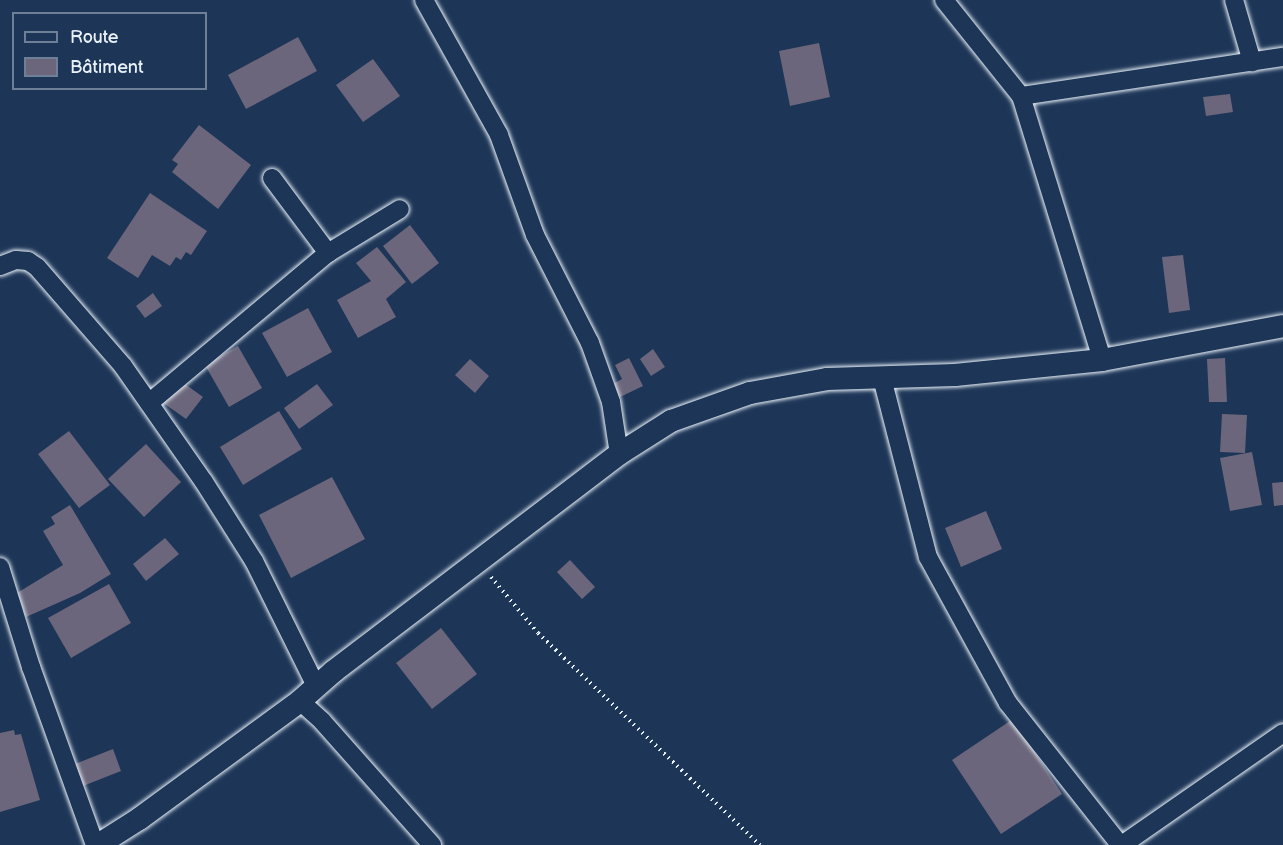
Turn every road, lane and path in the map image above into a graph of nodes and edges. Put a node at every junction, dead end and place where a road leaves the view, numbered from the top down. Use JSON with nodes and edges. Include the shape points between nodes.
{"nodes":[{"id":1,"x":424,"y":0,"type":"edge"},
{"id":2,"x":944,"y":0,"type":"edge"},
{"id":3,"x":1234,"y":0,"type":"edge"},
{"id":4,"x":1283,"y":57,"type":"edge"},
{"id":5,"x":1252,"y":62,"type":"junction"},
{"id":6,"x":1021,"y":96,"type":"junction"},
{"id":7,"x":272,"y":178,"type":"dead end"},
{"id":8,"x":400,"y":209,"type":"dead end"},
{"id":9,"x":328,"y":253,"type":"junction"},
{"id":10,"x":0,"y":266,"type":"edge"},
{"id":11,"x":1283,"y":326,"type":"edge"},
{"id":12,"x":1102,"y":360,"type":"junction"},
{"id":13,"x":882,"y":378,"type":"junction"},
{"id":14,"x":149,"y":403,"type":"junction"},
{"id":15,"x":619,"y":454,"type":"junction"},
{"id":16,"x":478,"y":561,"type":"junction"},
{"id":17,"x":0,"y":567,"type":"edge"},
{"id":18,"x":308,"y":693,"type":"junction"},
{"id":19,"x":1283,"y":733,"type":"edge"},
{"id":20,"x":96,"y":845,"type":"edge"},
{"id":21,"x":432,"y":845,"type":"edge"},
{"id":22,"x":760,"y":845,"type":"edge"},
{"id":23,"x":1121,"y":845,"type":"edge"}],
"edges":[{"from":1,"to":15,"type":"street","via":[[499,135],[535,235],[590,343],[611,402]]},
{"from":2,"to":6,"type":"street"},
{"from":3,"to":5,"type":"street"},
{"from":4,"to":5,"type":"street"},
{"from":5,"to":6,"type":"street"},
{"from":6,"to":12,"type":"street"},
{"from":7,"to":9,"type":"street"},
{"from":8,"to":9,"type":"street"},
{"from":9,"to":14,"type":"street"},
{"from":10,"to":14,"type":"street","via":[[16,260],[38,267],[123,366]]},
{"from":11,"to":12,"type":"street"},
{"from":12,"to":13,"type":"street"},
{"from":13,"to":15,"type":"street","via":[[827,379],[750,393],[671,421]]},
{"from":13,"to":23,"type":"street","via":[[928,557],[1008,703]]},
{"from":14,"to":18,"type":"street","via":[[254,561]]},
{"from":15,"to":16,"type":"street"},
{"from":16,"to":18,"type":"street"},
{"from":16,"to":22,"type":"path","via":[[538,633]]},
{"from":17,"to":20,"type":"street","via":[[31,667]]},
{"from":18,"to":20,"type":"street","via":[[139,819]]},
{"from":18,"to":21,"type":"street","via":[[322,721]]},
{"from":19,"to":23,"type":"street"}]}
